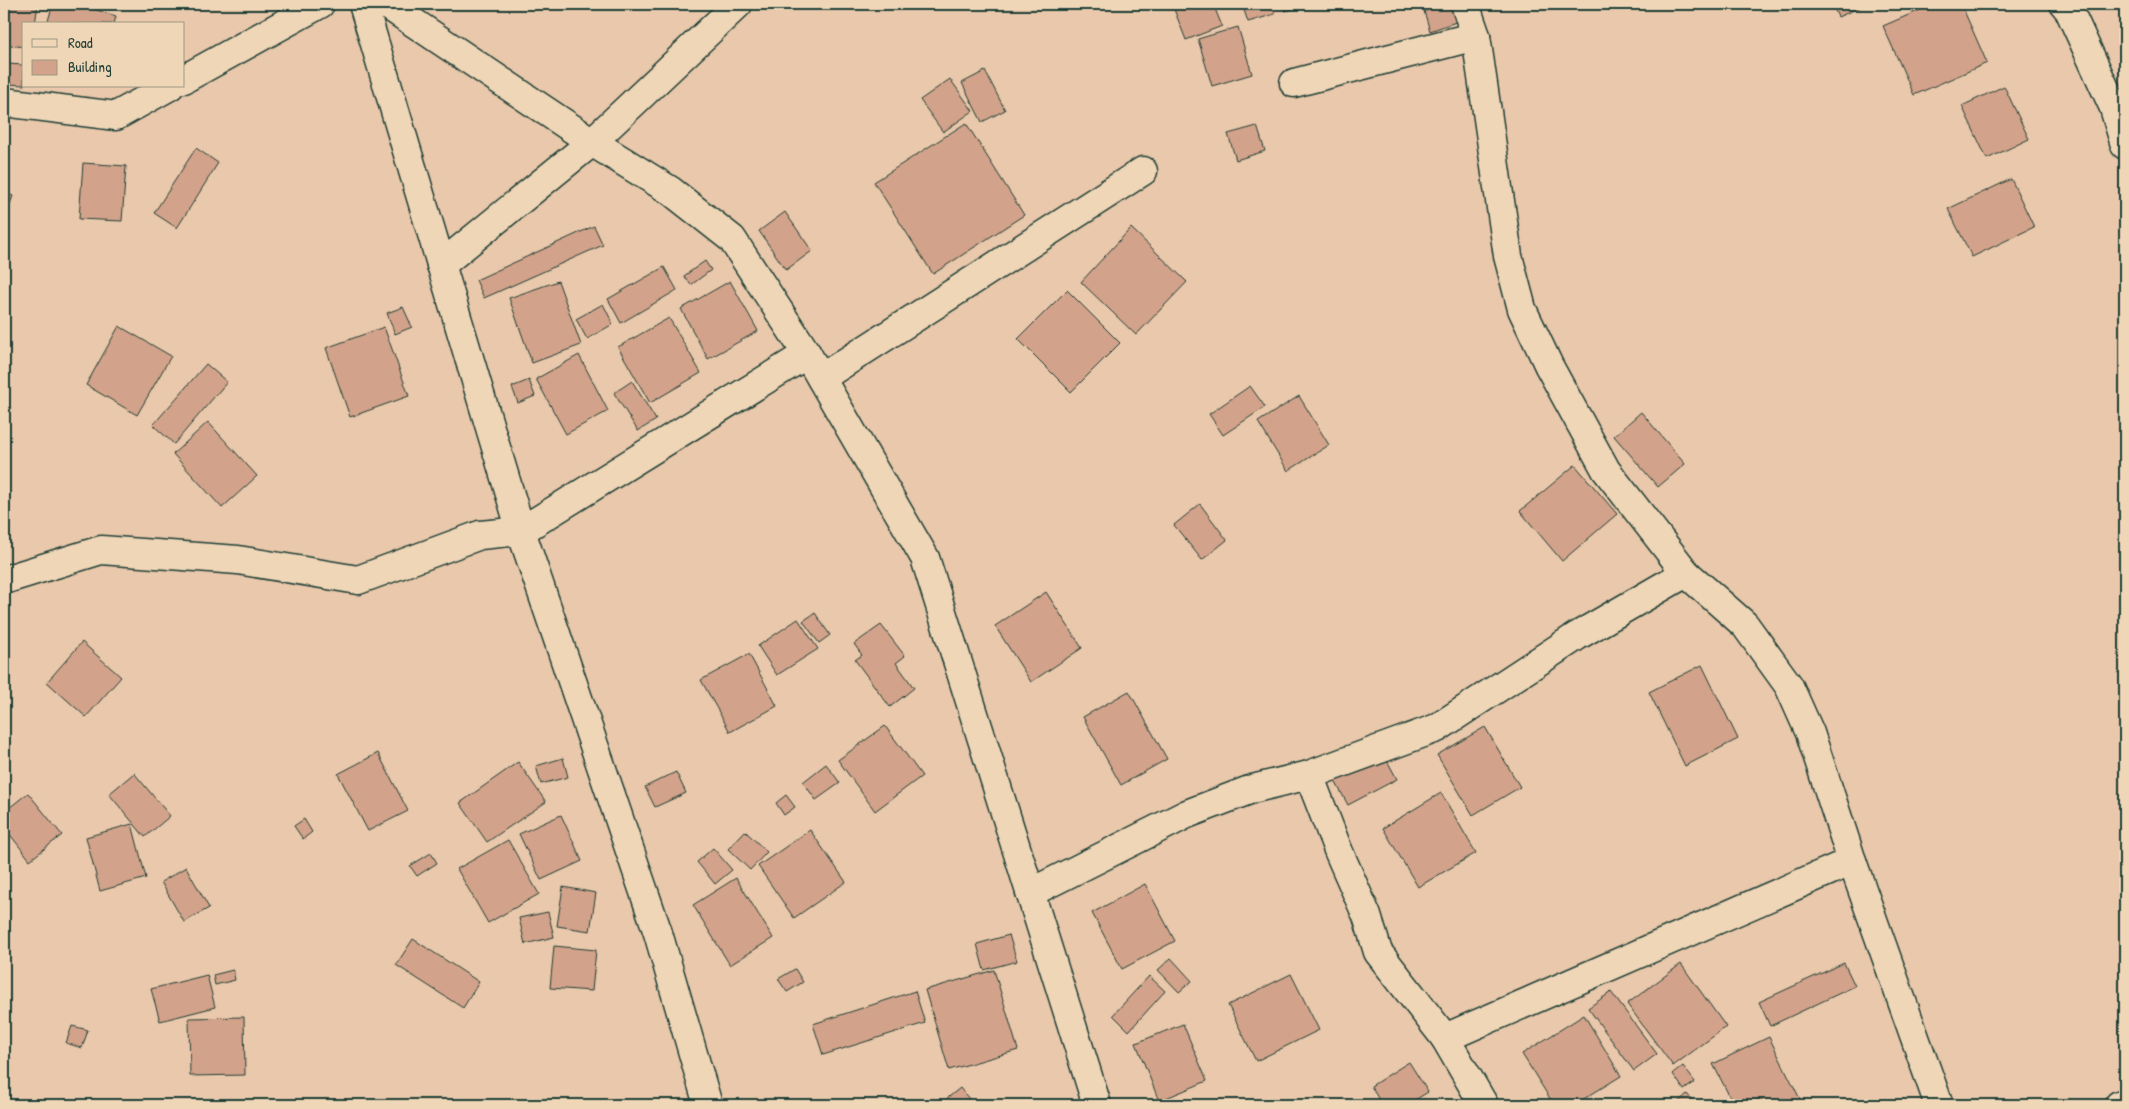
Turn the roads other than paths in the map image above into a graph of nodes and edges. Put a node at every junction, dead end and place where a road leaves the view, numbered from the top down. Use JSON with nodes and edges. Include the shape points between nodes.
{"nodes":[{"id":1,"x":320,"y":4,"type":"edge"},
{"id":2,"x":362,"y":4,"type":"edge"},
{"id":3,"x":386,"y":4,"type":"edge"},
{"id":4,"x":738,"y":4,"type":"edge"},
{"id":5,"x":1465,"y":4,"type":"edge"},
{"id":6,"x":2064,"y":4,"type":"edge"},
{"id":7,"x":1476,"y":36,"type":"junction"},
{"id":8,"x":185,"y":78,"type":"edge"},
{"id":9,"x":1294,"y":83,"type":"dead end"},
{"id":10,"x":166,"y":88,"type":"edge"},
{"id":11,"x":4,"y":102,"type":"edge"},
{"id":12,"x":592,"y":142,"type":"junction"},
{"id":13,"x":2125,"y":145,"type":"edge"},
{"id":14,"x":1143,"y":171,"type":"dead end"},
{"id":15,"x":441,"y":265,"type":"junction"},
{"id":16,"x":808,"y":354,"type":"junction"},
{"id":17,"x":821,"y":378,"type":"junction"},
{"id":18,"x":521,"y":531,"type":"junction"},
{"id":19,"x":1686,"y":573,"type":"junction"},
{"id":20,"x":4,"y":580,"type":"edge"},
{"id":21,"x":1309,"y":774,"type":"junction"},
{"id":22,"x":1852,"y":861,"type":"junction"},
{"id":23,"x":1030,"y":893,"type":"junction"},
{"id":24,"x":1445,"y":1038,"type":"junction"},
{"id":25,"x":2125,"y":1103,"type":"edge"},
{"id":26,"x":708,"y":1105,"type":"edge"},
{"id":27,"x":1096,"y":1105,"type":"edge"},
{"id":28,"x":1484,"y":1105,"type":"edge"},
{"id":29,"x":1939,"y":1105,"type":"edge"},
{"id":30,"x":2119,"y":1105,"type":"edge"}],
"edges":[{"from":1,"to":8,"type":"street"},
{"from":2,"to":15,"type":"street"},
{"from":3,"to":12,"type":"street"},
{"from":4,"to":12,"type":"street"},
{"from":5,"to":7,"type":"street"},
{"from":6,"to":13,"type":"street","via":[[2114,108]]},
{"from":7,"to":9,"type":"street"},
{"from":7,"to":19,"type":"street","via":[[1508,256],[1522,309],[1606,470]]},
{"from":10,"to":11,"type":"street","via":[[116,116]]},
{"from":12,"to":15,"type":"street"},
{"from":12,"to":16,"type":"street","via":[[670,191],[732,238]]},
{"from":14,"to":17,"type":"street"},
{"from":15,"to":18,"type":"street"},
{"from":16,"to":17,"type":"street"},
{"from":16,"to":18,"type":"street"},
{"from":17,"to":23,"type":"street","via":[[925,558]]},
{"from":18,"to":20,"type":"street","via":[[480,535],[358,580],[238,560],[101,550]]},
{"from":18,"to":26,"type":"street","via":[[658,933]]},
{"from":19,"to":21,"type":"street","via":[[1577,636],[1437,728]]},
{"from":19,"to":22,"type":"street","via":[[1745,625],[1789,686],[1810,733]]},
{"from":21,"to":23,"type":"street","via":[[1252,789],[1187,814]]},
{"from":21,"to":24,"type":"street","via":[[1367,916],[1378,952]]},
{"from":22,"to":24,"type":"street"},
{"from":22,"to":29,"type":"street"},
{"from":23,"to":27,"type":"street"},
{"from":24,"to":28,"type":"street"},
{"from":25,"to":30,"type":"street"}]}
